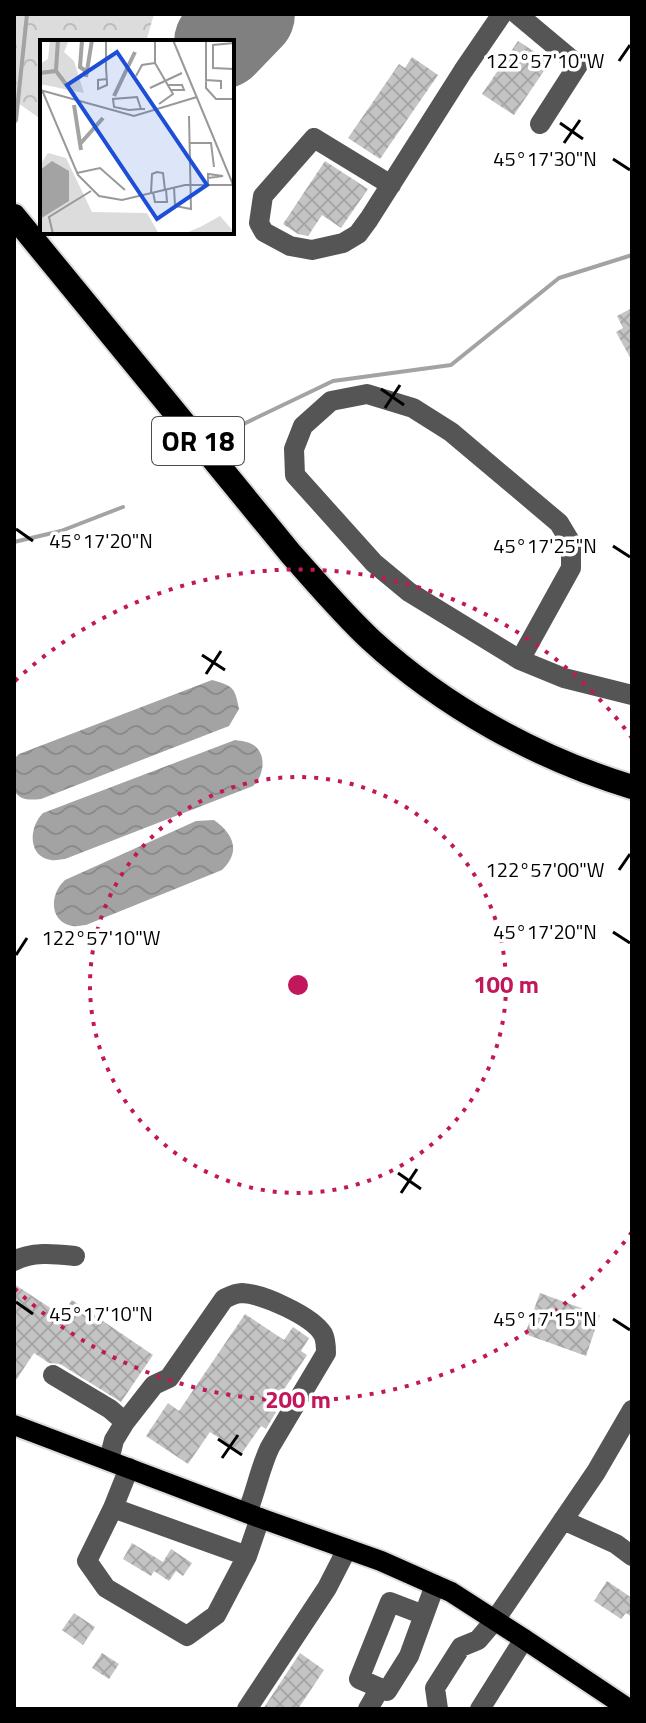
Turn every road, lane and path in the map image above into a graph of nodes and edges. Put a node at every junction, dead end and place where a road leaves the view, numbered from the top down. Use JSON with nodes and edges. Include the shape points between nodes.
{"nodes":[{"id":1,"x":502,"y":14,"type":"edge"},
{"id":2,"x":517,"y":14,"type":"edge"},
{"id":3,"x":540,"y":124,"type":"dead end"},
{"id":4,"x":391,"y":185,"type":"junction"},
{"id":5,"x":14,"y":216,"type":"edge"},
{"id":6,"x":520,"y":660,"type":"junction"},
{"id":7,"x":632,"y":695,"type":"edge"},
{"id":8,"x":632,"y":787,"type":"edge"},
{"id":9,"x":75,"y":1256,"type":"dead end"},
{"id":10,"x":14,"y":1261,"type":"edge"},
{"id":11,"x":53,"y":1375,"type":"dead end"},
{"id":12,"x":632,"y":1410,"type":"edge"},
{"id":13,"x":125,"y":1422,"type":"junction"},
{"id":14,"x":14,"y":1425,"type":"edge"},
{"id":15,"x":109,"y":1460,"type":"junction"},
{"id":16,"x":129,"y":1468,"type":"junction"},
{"id":17,"x":113,"y":1508,"type":"junction"},
{"id":18,"x":254,"y":1516,"type":"junction"},
{"id":19,"x":563,"y":1520,"type":"junction"},
{"id":20,"x":347,"y":1549,"type":"junction"},
{"id":21,"x":247,"y":1556,"type":"junction"},
{"id":22,"x":632,"y":1556,"type":"edge"},
{"id":23,"x":435,"y":1585,"type":"junction"},
{"id":24,"x":424,"y":1615,"type":"junction"},
{"id":25,"x":495,"y":1620,"type":"junction"},
{"id":26,"x":524,"y":1639,"type":"junction"},
{"id":27,"x":380,"y":1688,"type":"junction"},
{"id":28,"x":247,"y":1709,"type":"edge"},
{"id":29,"x":368,"y":1709,"type":"edge"},
{"id":30,"x":438,"y":1709,"type":"edge"},
{"id":31,"x":480,"y":1709,"type":"edge"},
{"id":32,"x":629,"y":1709,"type":"edge"}],
"edges":[{"from":1,"to":4,"type":"street"},
{"from":2,"to":3,"type":"street","via":[[578,65]]},
{"from":4,"to":4,"type":"street","via":[[358,234],[343,243],[312,250],[290,246],[264,232],[259,223],[263,196],[314,138]]},
{"from":5,"to":8,"type":"highway","number":"OR 18","via":[[291,554],[371,640],[466,712],[574,766]]},
{"from":6,"to":6,"type":"street","via":[[409,592],[374,563],[295,475],[294,449],[303,426],[331,401],[367,394],[413,408],[451,432],[559,523],[571,543],[571,568]]},
{"from":6,"to":7,"type":"street","via":[[564,678]]},
{"from":9,"to":10,"type":"street","via":[[48,1254]]},
{"from":11,"to":13,"type":"street"},
{"from":12,"to":19,"type":"street"},
{"from":13,"to":15,"type":"street"},
{"from":13,"to":18,"type":"street","via":[[154,1385],[169,1378],[224,1299],[233,1294],[286,1307],[310,1320],[322,1332],[326,1353],[270,1447],[255,1492]]},
{"from":14,"to":15,"type":"main road"},
{"from":15,"to":16,"type":"main road"},
{"from":16,"to":17,"type":"street"},
{"from":16,"to":18,"type":"main road"},
{"from":17,"to":21,"type":"street"},
{"from":17,"to":21,"type":"street","via":[[87,1561],[106,1588],[187,1636],[216,1615]]},
{"from":18,"to":20,"type":"main road"},
{"from":18,"to":21,"type":"street"},
{"from":19,"to":22,"type":"street"},
{"from":19,"to":25,"type":"street"},
{"from":20,"to":23,"type":"main road"},
{"from":20,"to":28,"type":"street"},
{"from":23,"to":24,"type":"street"},
{"from":23,"to":25,"type":"main road"},
{"from":24,"to":27,"type":"street","via":[[409,1656],[387,1691]]},
{"from":24,"to":27,"type":"street","via":[[390,1602],[359,1679]]},
{"from":25,"to":26,"type":"main road"},
{"from":25,"to":30,"type":"street","via":[[478,1640],[461,1647],[435,1688]]},
{"from":26,"to":31,"type":"street"},
{"from":26,"to":32,"type":"main road"},
{"from":27,"to":29,"type":"street"}]}
